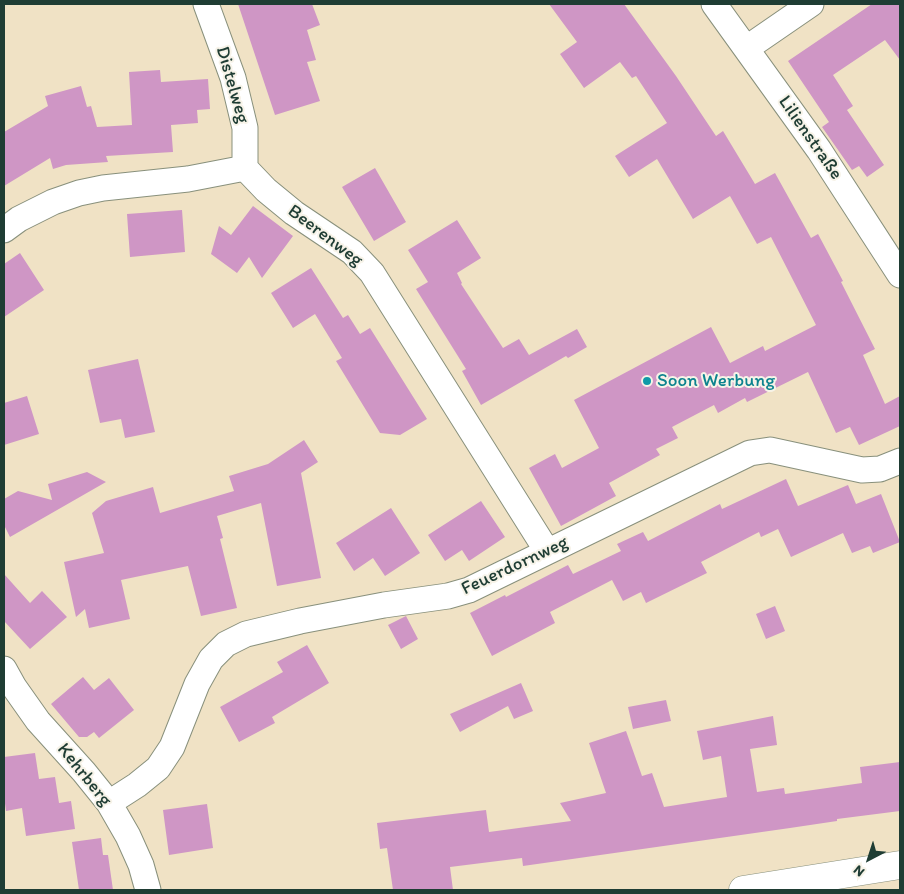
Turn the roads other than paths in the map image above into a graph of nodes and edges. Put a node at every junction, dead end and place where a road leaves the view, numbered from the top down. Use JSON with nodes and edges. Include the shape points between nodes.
{"nodes":[{"id":1,"x":206,"y":4,"type":"edge"},
{"id":2,"x":714,"y":4,"type":"edge"},
{"id":3,"x":811,"y":4,"type":"edge"},
{"id":4,"x":747,"y":48,"type":"junction"},
{"id":5,"x":245,"y":168,"type":"junction"},
{"id":6,"x":4,"y":230,"type":"edge"},
{"id":7,"x":900,"y":276,"type":"edge"},
{"id":8,"x":900,"y":461,"type":"edge"},
{"id":9,"x":547,"y":551,"type":"junction"},
{"id":10,"x":4,"y":669,"type":"edge"},
{"id":11,"x":109,"y":803,"type":"junction"},
{"id":12,"x":900,"y":865,"type":"edge"},
{"id":13,"x":148,"y":890,"type":"edge"},
{"id":14,"x":743,"y":890,"type":"edge"}],
"edges":[{"from":1,"to":5,"type":"street","name":"Distelweg","via":[[233,78],[246,128]]},
{"from":2,"to":4,"type":"street","name":"Lilienstraße"},
{"from":3,"to":4,"type":"street"},
{"from":4,"to":7,"type":"street","name":"Lilienstraße","via":[[819,150]]},
{"from":5,"to":6,"type":"street","via":[[79,193],[53,202]]},
{"from":5,"to":9,"type":"street","name":"Beerenweg","via":[[266,190],[352,252],[372,273]]},
{"from":8,"to":9,"type":"street","name":"Feuerdornweg","via":[[880,469],[862,470],[770,450],[750,453]]},
{"from":9,"to":11,"type":"street","name":"Feuerdornweg","via":[[469,590],[300,621],[246,634],[226,644],[211,659],[197,684],[172,748],[158,768]]},
{"from":10,"to":11,"type":"street","name":"Kehrberg","via":[[38,721]]},
{"from":11,"to":13,"type":"street","name":"Kehrberg","via":[[141,865]]},
{"from":12,"to":14,"type":"main road"}]}
